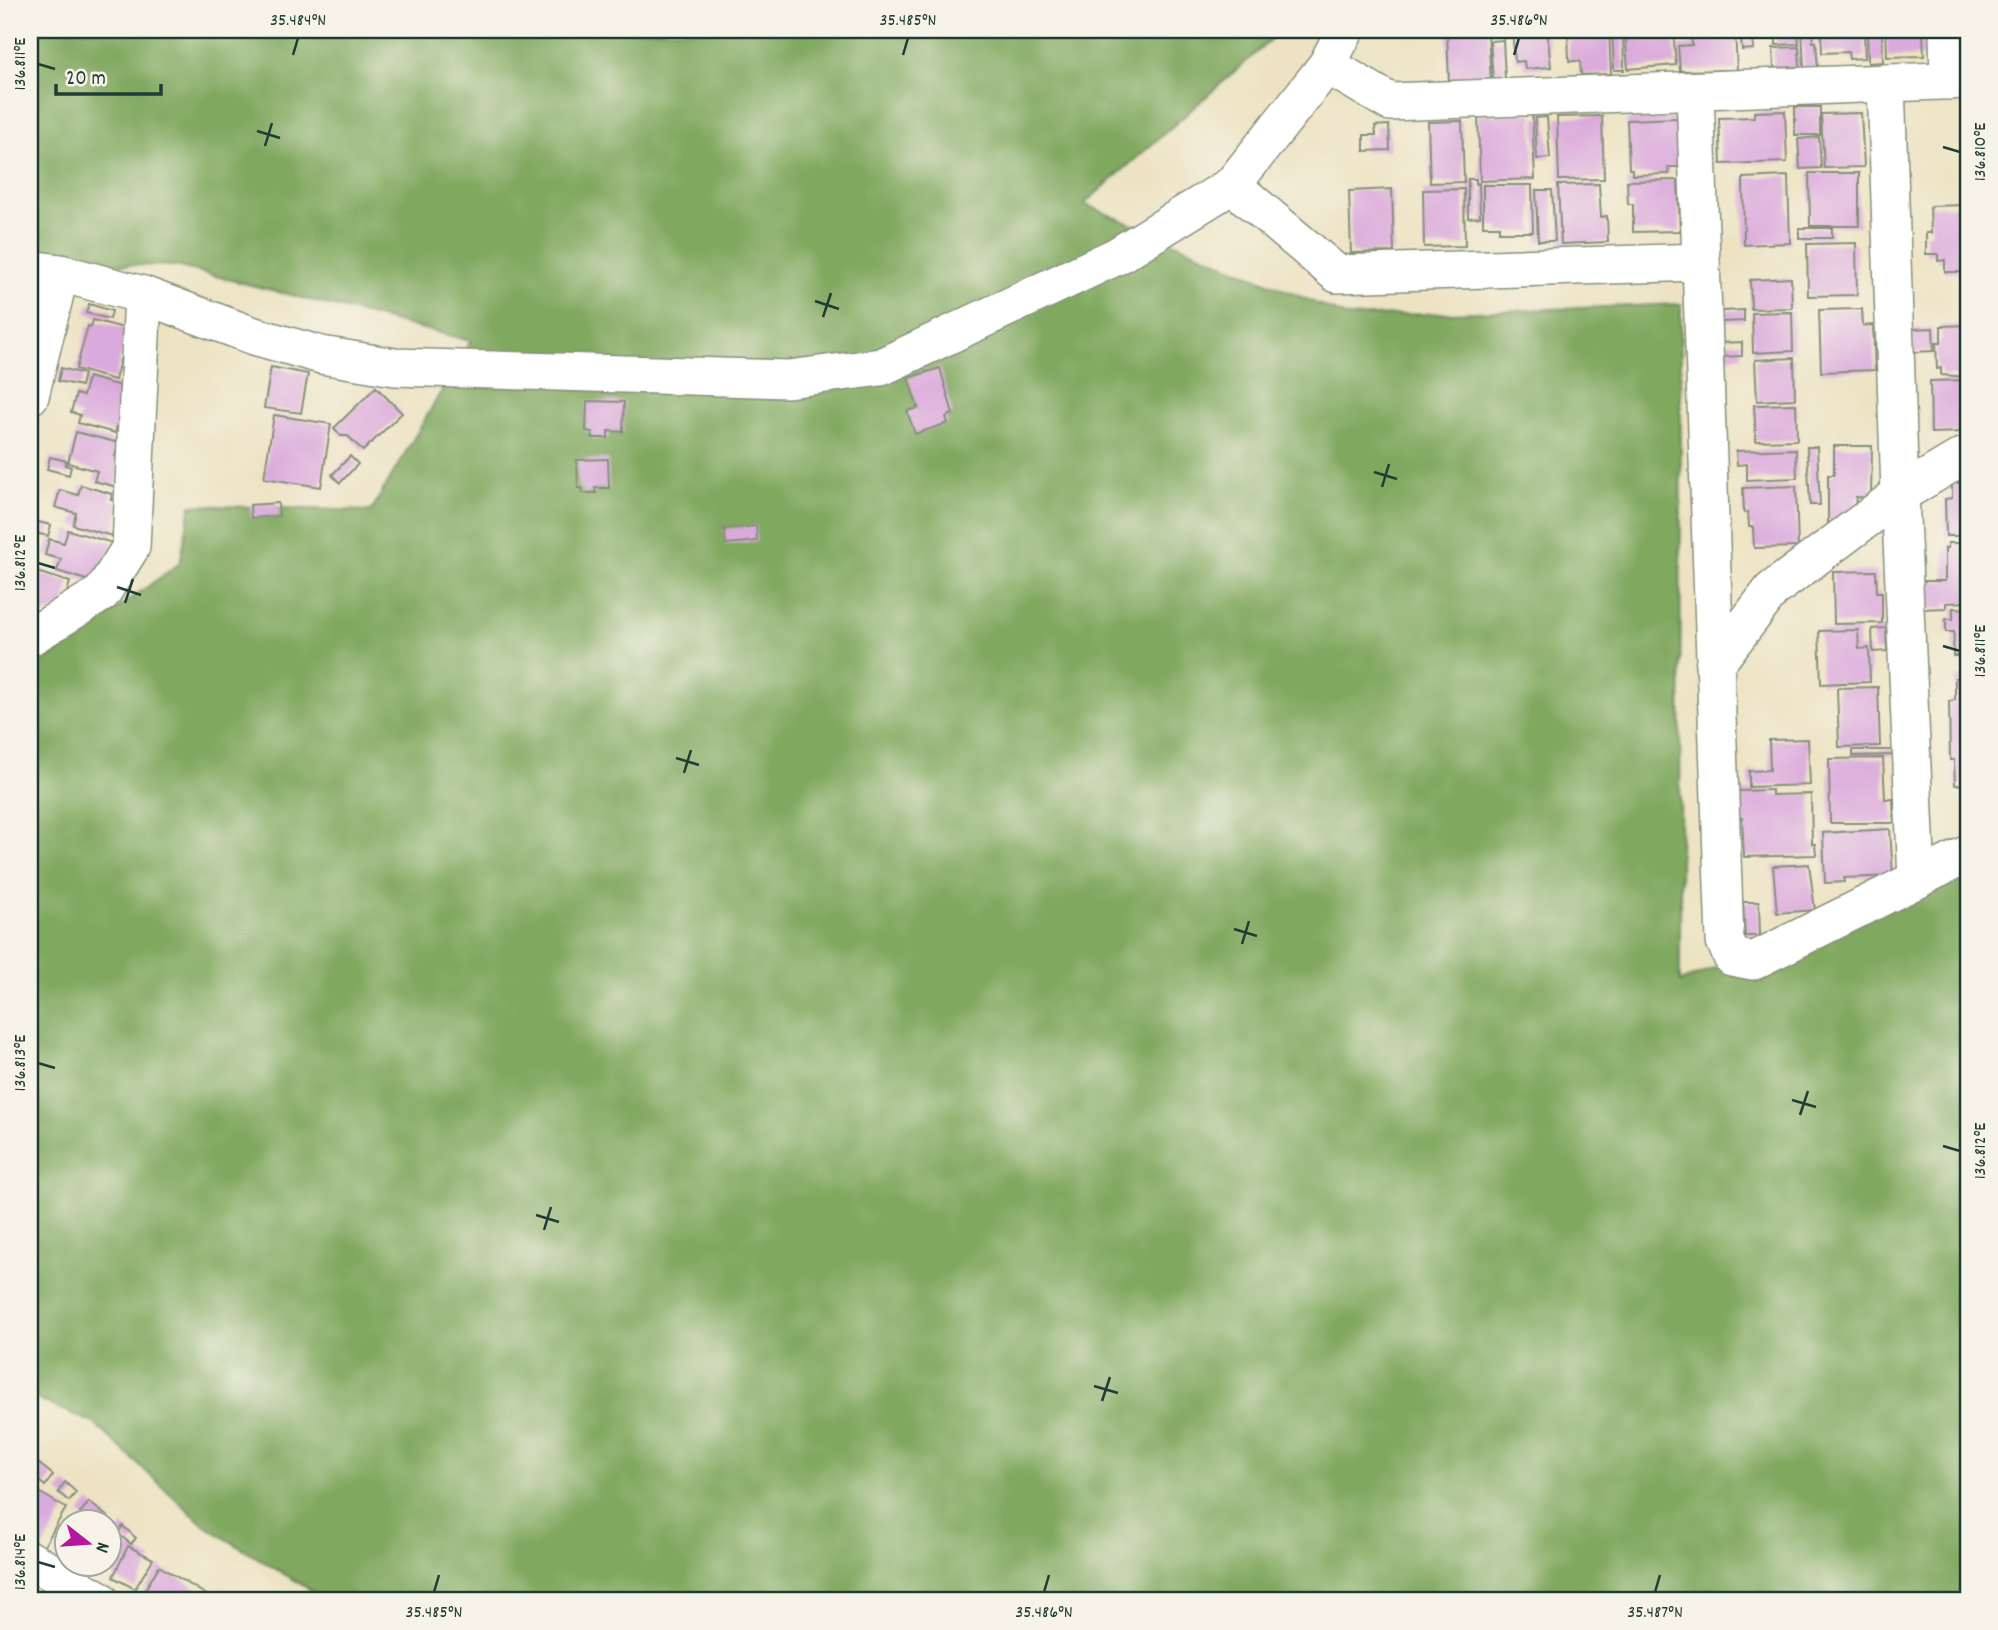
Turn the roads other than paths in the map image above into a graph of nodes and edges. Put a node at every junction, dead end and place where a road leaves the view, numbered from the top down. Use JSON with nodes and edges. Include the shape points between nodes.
{"nodes":[{"id":1,"x":1345,"y":30,"type":"edge"},
{"id":2,"x":1948,"y":30,"type":"edge"},
{"id":3,"x":1326,"y":65,"type":"junction"},
{"id":4,"x":1959,"y":81,"type":"edge"},
{"id":5,"x":1886,"y":83,"type":"junction"},
{"id":6,"x":1695,"y":91,"type":"junction"},
{"id":7,"x":1232,"y":185,"type":"junction"},
{"id":8,"x":1701,"y":262,"type":"junction"},
{"id":9,"x":45,"y":271,"type":"edge"},
{"id":10,"x":143,"y":295,"type":"junction"},
{"id":11,"x":30,"y":396,"type":"edge"},
{"id":12,"x":1968,"y":457,"type":"edge"},
{"id":13,"x":1900,"y":494,"type":"junction"},
{"id":14,"x":30,"y":637,"type":"edge"},
{"id":15,"x":1714,"y":666,"type":"junction"},
{"id":16,"x":1968,"y":854,"type":"edge"},
{"id":17,"x":1917,"y":880,"type":"junction"},
{"id":18,"x":30,"y":1560,"type":"edge"},
{"id":19,"x":100,"y":1600,"type":"edge"}],
"edges":[{"from":1,"to":3,"type":"street"},
{"from":2,"to":4,"type":"street"},
{"from":3,"to":6,"type":"street","via":[[1390,102]]},
{"from":3,"to":7,"type":"street"},
{"from":4,"to":5,"type":"street"},
{"from":5,"to":6,"type":"street"},
{"from":5,"to":13,"type":"street"},
{"from":6,"to":8,"type":"street"},
{"from":7,"to":8,"type":"street","via":[[1337,274]]},
{"from":7,"to":10,"type":"street","via":[[1116,256],[881,367],[788,379],[395,367],[321,355],[254,336]]},
{"from":8,"to":15,"type":"street"},
{"from":9,"to":10,"type":"street"},
{"from":9,"to":11,"type":"street"},
{"from":10,"to":14,"type":"street","via":[[131,547],[102,593]]},
{"from":12,"to":13,"type":"street"},
{"from":13,"to":15,"type":"street","via":[[1772,590]]},
{"from":13,"to":17,"type":"street"},
{"from":15,"to":17,"type":"street","via":[[1725,941],[1732,957],[1753,961]]},
{"from":16,"to":17,"type":"street"},
{"from":18,"to":19,"type":"street"}]}
